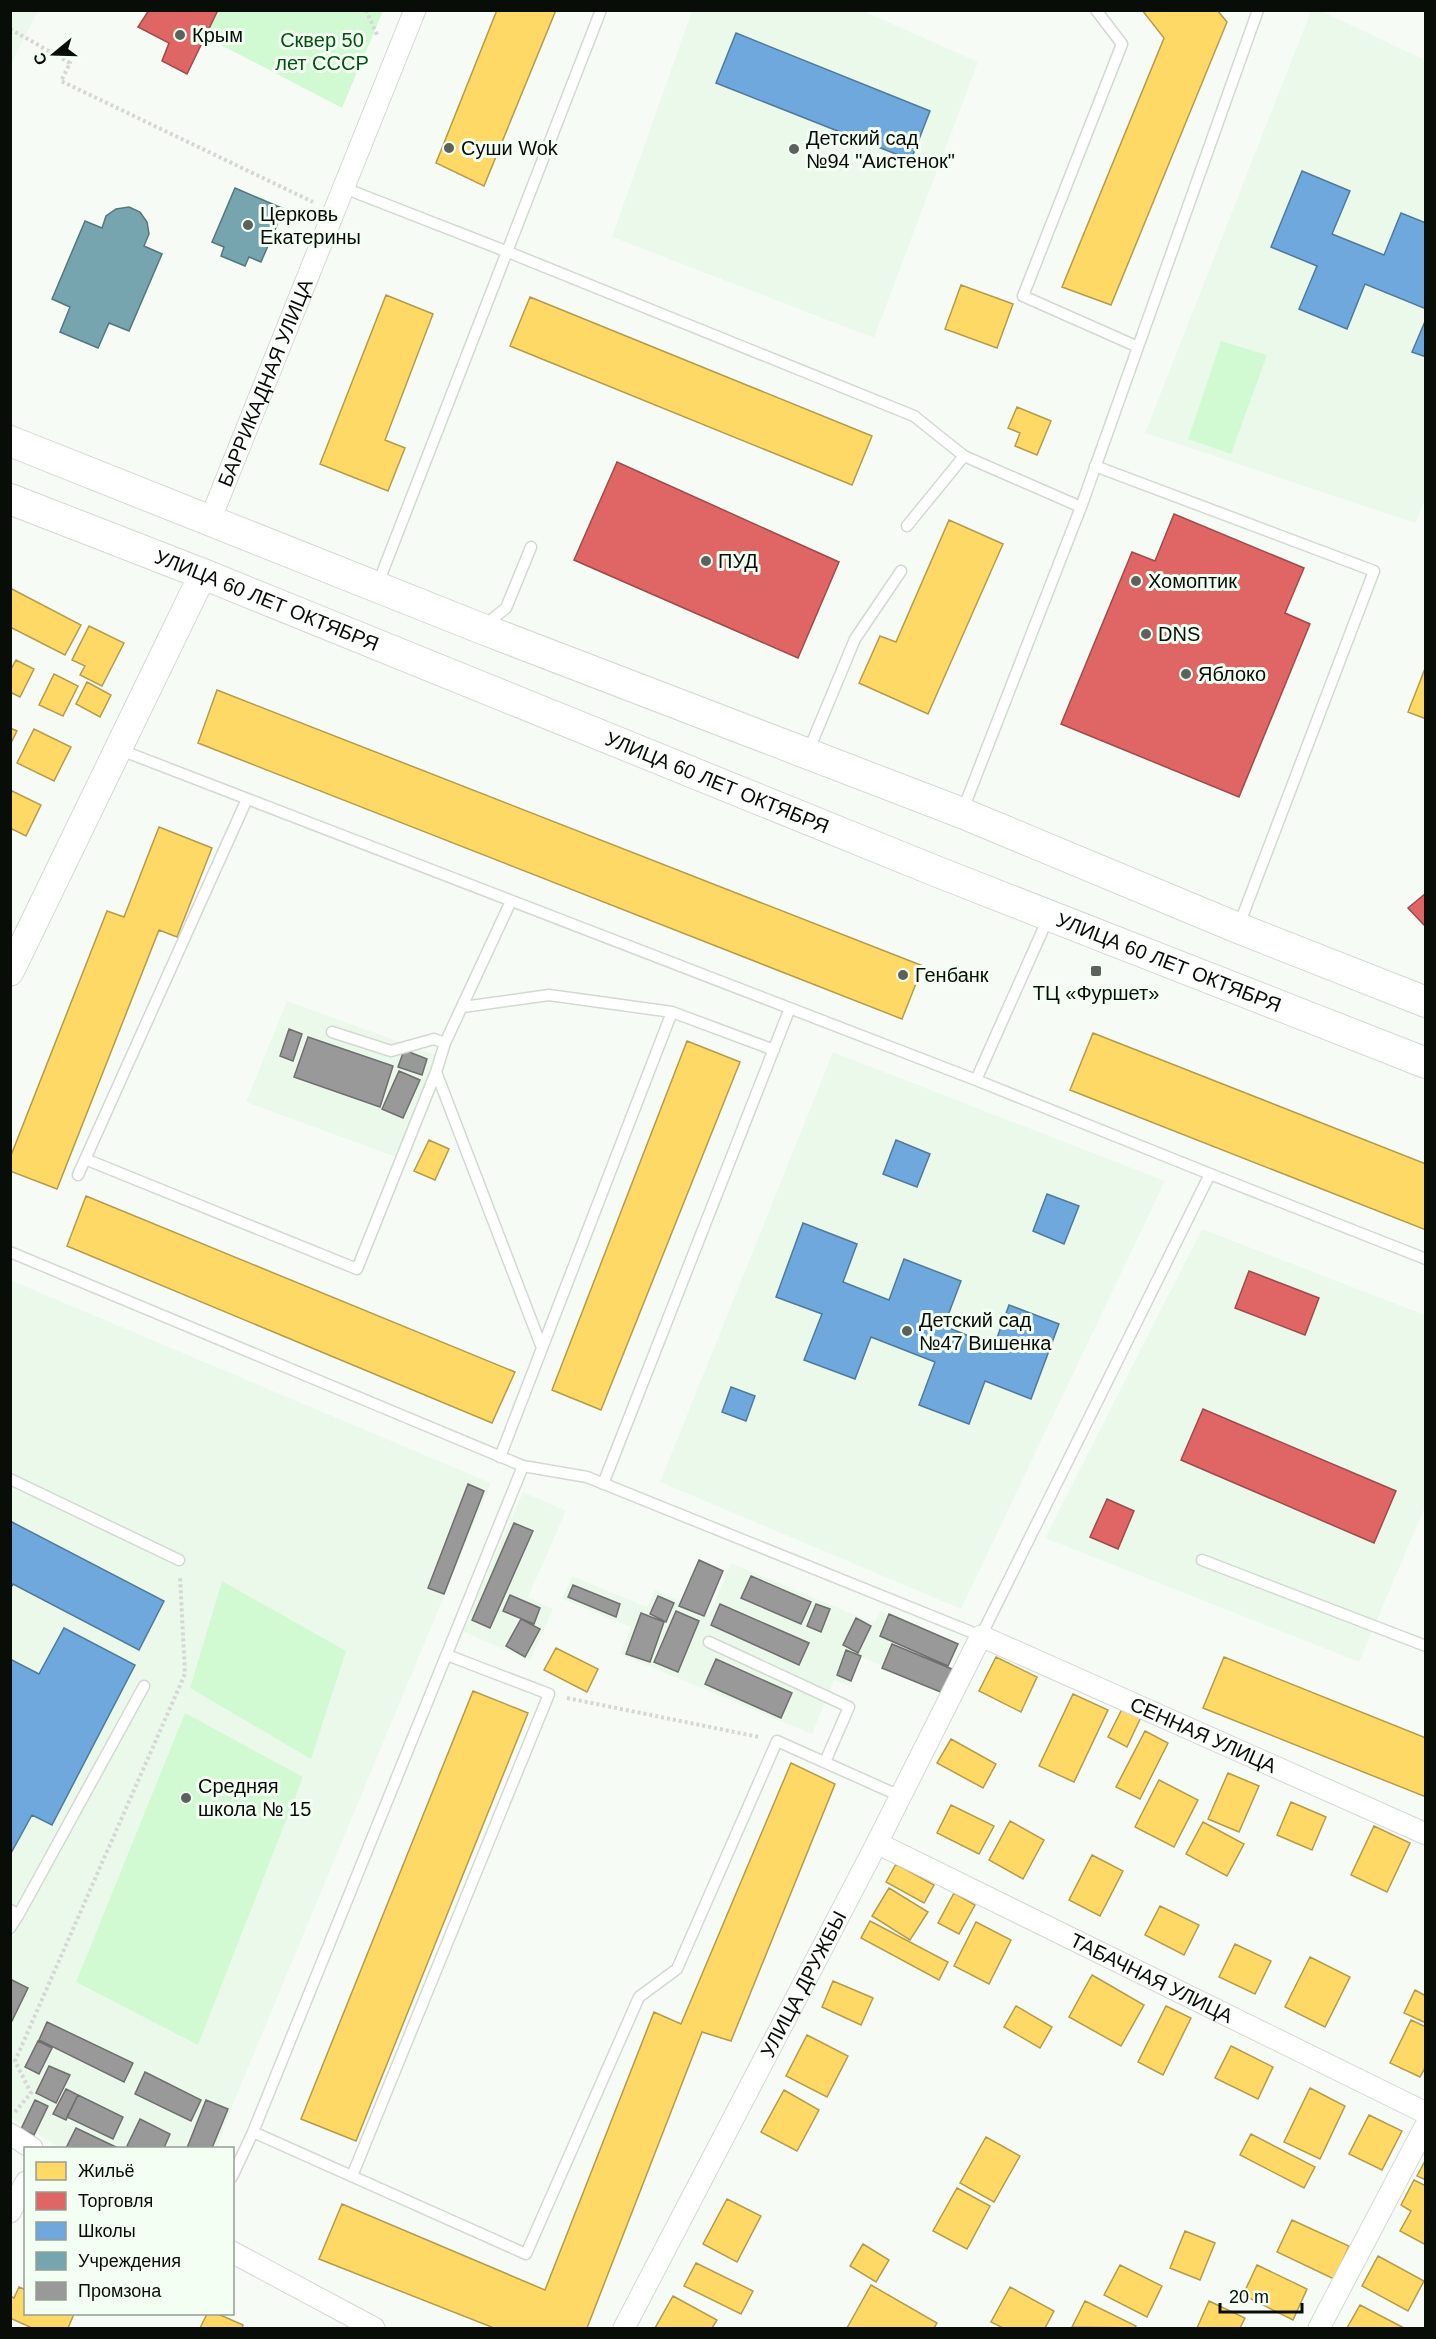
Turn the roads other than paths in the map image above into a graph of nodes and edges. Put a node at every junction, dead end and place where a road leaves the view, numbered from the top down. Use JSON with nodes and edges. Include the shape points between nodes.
{"nodes":[{"id":1,"x":415,"y":10,"type":"edge"},
{"id":2,"x":601,"y":10,"type":"edge"},
{"id":3,"x":1096,"y":10,"type":"edge"},
{"id":4,"x":1258,"y":10,"type":"edge"},
{"id":5,"x":344,"y":188,"type":"junction"},
{"id":6,"x":508,"y":252,"type":"junction"},
{"id":7,"x":1138,"y":347,"type":"junction"},
{"id":8,"x":10,"y":441,"type":"edge"},
{"id":9,"x":964,"y":456,"type":"junction"},
{"id":10,"x":1095,"y":466,"type":"junction"},
{"id":11,"x":10,"y":499,"type":"edge"},
{"id":12,"x":1081,"y":507,"type":"junction"},
{"id":13,"x":210,"y":520,"type":"junction"},
{"id":14,"x":907,"y":526,"type":"dead end"},
{"id":15,"x":531,"y":547,"type":"dead end"},
{"id":16,"x":900,"y":572,"type":"dead end"},
{"id":17,"x":203,"y":574,"type":"junction"},
{"id":18,"x":377,"y":586,"type":"junction"},
{"id":19,"x":502,"y":624,"type":"junction"},
{"id":20,"x":118,"y":749,"type":"junction"},
{"id":21,"x":808,"y":753,"type":"junction"},
{"id":22,"x":247,"y":799,"type":"junction"},
{"id":23,"x":962,"y":813,"type":"junction"},
{"id":24,"x":511,"y":901,"type":"junction"},
{"id":25,"x":1049,"y":916,"type":"junction"},
{"id":26,"x":1238,"y":928,"type":"junction"},
{"id":27,"x":10,"y":972,"type":"edge"},
{"id":28,"x":1425,"y":1002,"type":"edge"},
{"id":29,"x":463,"y":1007,"type":"junction"},
{"id":30,"x":790,"y":1008,"type":"junction"},
{"id":31,"x":672,"y":1012,"type":"junction"},
{"id":32,"x":332,"y":1032,"type":"dead end"},
{"id":33,"x":445,"y":1043,"type":"junction"},
{"id":34,"x":774,"y":1050,"type":"junction"},
{"id":35,"x":1425,"y":1063,"type":"edge"},
{"id":36,"x":436,"y":1072,"type":"junction"},
{"id":37,"x":976,"y":1080,"type":"junction"},
{"id":38,"x":85,"y":1159,"type":"junction"},
{"id":39,"x":1210,"y":1174,"type":"junction"},
{"id":40,"x":78,"y":1175,"type":"dead end"},
{"id":41,"x":10,"y":1252,"type":"edge"},
{"id":42,"x":1425,"y":1259,"type":"edge"},
{"id":43,"x":542,"y":1348,"type":"junction"},
{"id":44,"x":500,"y":1456,"type":"junction"},
{"id":45,"x":523,"y":1466,"type":"junction"},
{"id":46,"x":10,"y":1479,"type":"edge"},
{"id":47,"x":603,"y":1484,"type":"junction"},
{"id":48,"x":179,"y":1560,"type":"road end"},
{"id":49,"x":1202,"y":1560,"type":"dead end"},
{"id":50,"x":981,"y":1636,"type":"junction"},
{"id":51,"x":709,"y":1642,"type":"dead end"},
{"id":52,"x":1425,"y":1646,"type":"edge"},
{"id":53,"x":447,"y":1655,"type":"junction"},
{"id":54,"x":144,"y":1686,"type":"dead end"},
{"id":55,"x":825,"y":1762,"type":"junction"},
{"id":56,"x":900,"y":1796,"type":"junction"},
{"id":57,"x":1425,"y":1834,"type":"edge"},
{"id":58,"x":877,"y":1843,"type":"junction"},
{"id":59,"x":15,"y":1912,"type":"edge"},
{"id":60,"x":10,"y":1928,"type":"edge"},
{"id":61,"x":1425,"y":2113,"type":"edge"},
{"id":62,"x":1425,"y":2125,"type":"edge"},
{"id":63,"x":253,"y":2132,"type":"junction"},
{"id":64,"x":10,"y":2134,"type":"edge"},
{"id":65,"x":30,"y":2147,"type":"edge"},
{"id":66,"x":234,"y":2173,"type":"edge"},
{"id":67,"x":352,"y":2176,"type":"junction"},
{"id":68,"x":24,"y":2186,"type":"edge"},
{"id":69,"x":10,"y":2212,"type":"edge"},
{"id":70,"x":234,"y":2253,"type":"edge"},
{"id":71,"x":374,"y":2328,"type":"edge"},
{"id":72,"x":624,"y":2328,"type":"edge"},
{"id":73,"x":1318,"y":2328,"type":"edge"}],
"edges":[{"from":1,"to":5,"type":"street","name":"БАРРИКАДНАЯ УЛИЦА"},
{"from":2,"to":6,"type":"lane"},
{"from":3,"to":7,"type":"lane","via":[[1122,44],[1023,296]]},
{"from":4,"to":7,"type":"lane"},
{"from":5,"to":6,"type":"lane"},
{"from":5,"to":13,"type":"street","name":"БАРРИКАДНАЯ УЛИЦА"},
{"from":6,"to":9,"type":"lane","via":[[914,416]]},
{"from":6,"to":18,"type":"lane"},
{"from":7,"to":10,"type":"lane"},
{"from":8,"to":13,"type":"main road"},
{"from":9,"to":12,"type":"lane"},
{"from":9,"to":14,"type":"lane"},
{"from":10,"to":12,"type":"lane"},
{"from":10,"to":26,"type":"lane","via":[[1374,571]]},
{"from":11,"to":17,"type":"main road","name":"УЛИЦА 60 ЛЕТ ОКТЯБРЯ"},
{"from":12,"to":23,"type":"lane"},
{"from":13,"to":18,"type":"main road"},
{"from":15,"to":19,"type":"lane"},
{"from":16,"to":21,"type":"lane","via":[[855,639]]},
{"from":17,"to":20,"type":"street"},
{"from":17,"to":25,"type":"main road","name":"УЛИЦА 60 ЛЕТ ОКТЯБРЯ"},
{"from":18,"to":19,"type":"main road"},
{"from":19,"to":21,"type":"main road"},
{"from":20,"to":22,"type":"lane"},
{"from":20,"to":27,"type":"street"},
{"from":21,"to":23,"type":"main road"},
{"from":22,"to":24,"type":"lane"},
{"from":22,"to":38,"type":"lane"},
{"from":23,"to":26,"type":"main road"},
{"from":24,"to":29,"type":"lane"},
{"from":24,"to":30,"type":"lane"},
{"from":25,"to":35,"type":"main road","name":"УЛИЦА 60 ЛЕТ ОКТЯБРЯ"},
{"from":25,"to":37,"type":"lane"},
{"from":26,"to":28,"type":"main road"},
{"from":29,"to":31,"type":"lane","via":[[549,995]]},
{"from":29,"to":33,"type":"lane"},
{"from":30,"to":34,"type":"lane"},
{"from":30,"to":37,"type":"lane"},
{"from":31,"to":34,"type":"lane"},
{"from":31,"to":43,"type":"lane"},
{"from":32,"to":33,"type":"lane","via":[[391,1051],[434,1039]]},
{"from":33,"to":36,"type":"lane"},
{"from":34,"to":47,"type":"lane"},
{"from":36,"to":38,"type":"lane","via":[[357,1269]]},
{"from":36,"to":43,"type":"lane"},
{"from":37,"to":39,"type":"lane"},
{"from":38,"to":40,"type":"lane"},
{"from":39,"to":42,"type":"lane"},
{"from":39,"to":50,"type":"lane"},
{"from":41,"to":44,"type":"lane"},
{"from":43,"to":44,"type":"lane"},
{"from":44,"to":45,"type":"lane"},
{"from":45,"to":47,"type":"lane","via":[[587,1477]]},
{"from":45,"to":53,"type":"lane"},
{"from":46,"to":48,"type":"lane"},
{"from":47,"to":50,"type":"lane"},
{"from":49,"to":52,"type":"lane"},
{"from":50,"to":56,"type":"street","name":"УЛИЦА ДРУЖБЫ"},
{"from":50,"to":57,"type":"street","name":"СЕННАЯ УЛИЦА"},
{"from":51,"to":55,"type":"lane","via":[[849,1707]]},
{"from":53,"to":63,"type":"lane"},
{"from":53,"to":67,"type":"lane","via":[[549,1694]]},
{"from":54,"to":59,"type":"lane"},
{"from":55,"to":56,"type":"lane"},
{"from":55,"to":67,"type":"lane","via":[[777,1741],[677,1969],[639,1997],[526,2254]]},
{"from":56,"to":58,"type":"street","name":"УЛИЦА ДРУЖБЫ"},
{"from":58,"to":61,"type":"street","name":"ТАБАЧНАЯ УЛИЦА"},
{"from":58,"to":72,"type":"street","name":"УЛИЦА ДРУЖБЫ"},
{"from":59,"to":60,"type":"lane"},
{"from":62,"to":73,"type":"street"},
{"from":63,"to":66,"type":"lane"},
{"from":63,"to":67,"type":"lane"},
{"from":64,"to":65,"type":"street"},
{"from":68,"to":69,"type":"street"},
{"from":70,"to":71,"type":"street"}]}
